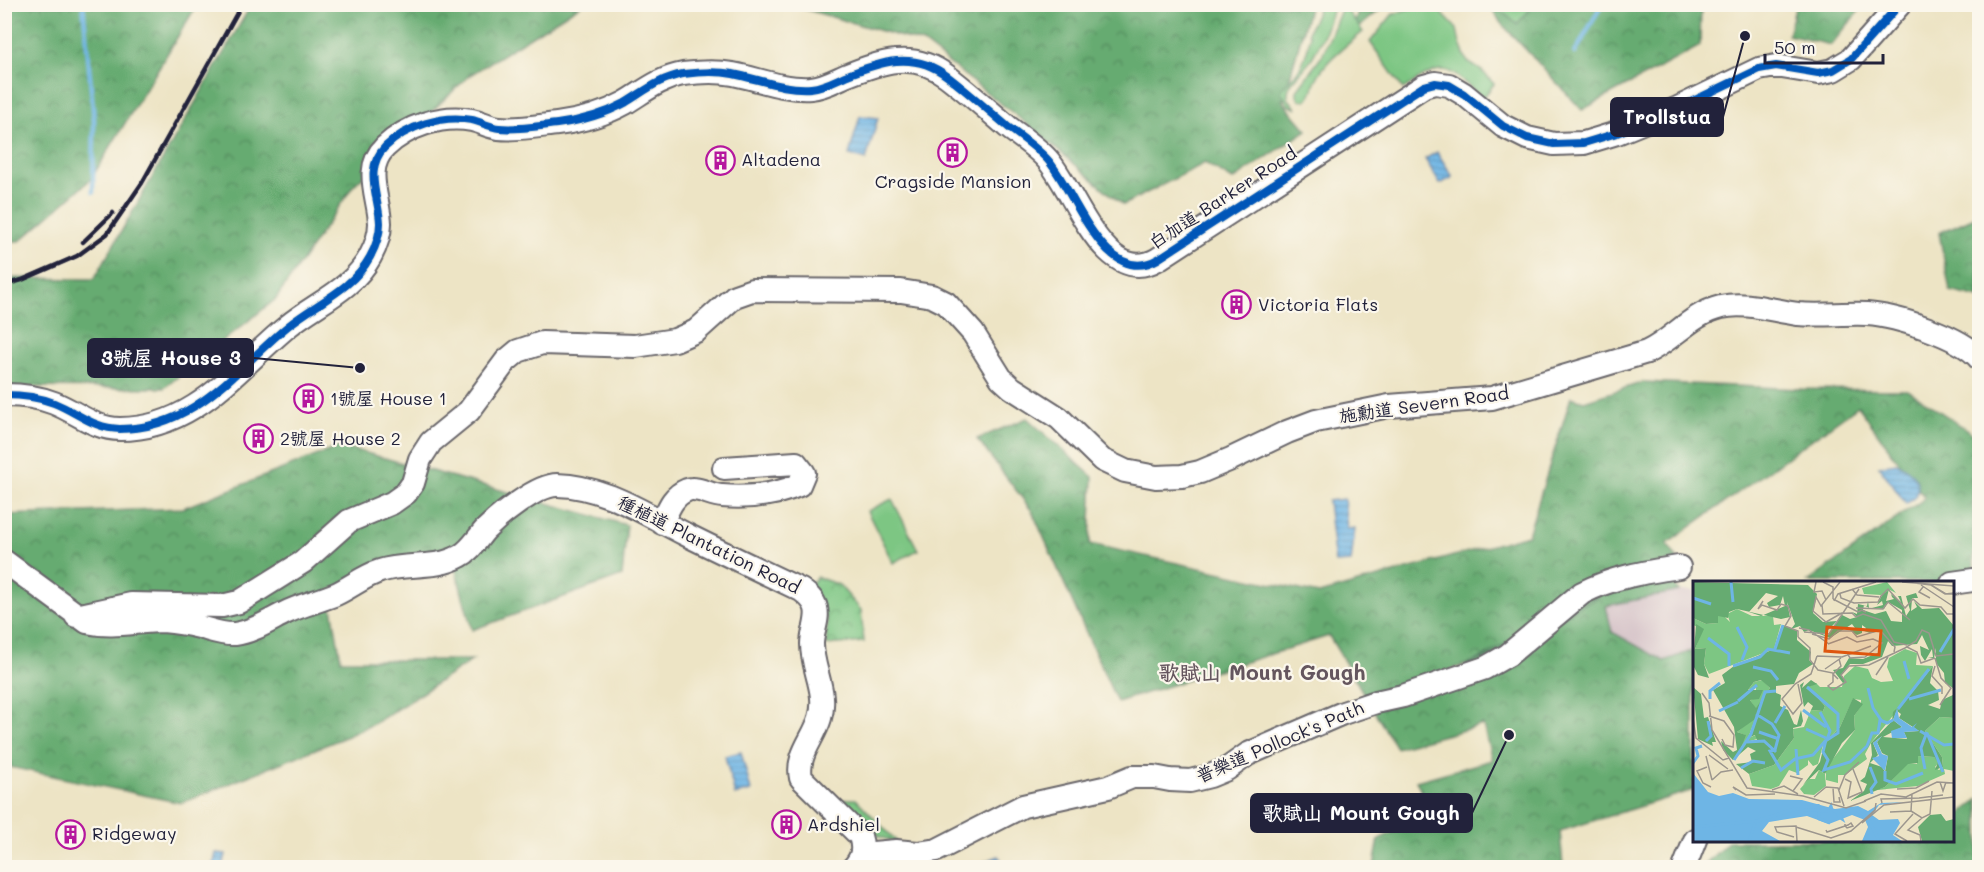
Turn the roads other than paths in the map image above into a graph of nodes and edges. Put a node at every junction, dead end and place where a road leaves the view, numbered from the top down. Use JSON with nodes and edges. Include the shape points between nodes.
{"nodes":[{"id":1,"x":1900,"y":4,"type":"edge"},
{"id":2,"x":1980,"y":359,"type":"edge"},
{"id":3,"x":4,"y":395,"type":"edge"},
{"id":4,"x":724,"y":468,"type":"dead end"},
{"id":5,"x":662,"y":522,"type":"junction"},
{"id":6,"x":4,"y":561,"type":"edge"},
{"id":7,"x":1679,"y":567,"type":"dead end"},
{"id":8,"x":1980,"y":579,"type":"edge"},
{"id":9,"x":1954,"y":583,"type":"edge"},
{"id":10,"x":76,"y":615,"type":"junction"},
{"id":11,"x":1694,"y":842,"type":"edge"},
{"id":12,"x":857,"y":861,"type":"edge"},
{"id":13,"x":1684,"y":867,"type":"edge"}],
"edges":[{"from":1,"to":3,"type":"street","name":"白加道 Barker Road","via":[[1851,59],[1833,70],[1818,73],[1776,66],[1759,69],[1678,108],[1584,143],[1554,144],[1527,138],[1503,126],[1449,85],[1424,86],[1142,266],[1127,262],[1103,246],[1048,160],[946,75],[920,63],[886,61],[808,88],[722,73],[681,74],[657,82],[606,112],[560,123],[499,128],[470,120],[442,119],[404,133],[378,156],[373,176],[380,230],[365,266],[343,289],[289,326],[204,401],[155,423],[117,429],[93,424],[43,400]]},
{"from":2,"to":10,"type":"street","name":"施勳道 Severn Road","via":[[1939,333],[1875,315],[1803,314],[1723,306],[1702,314],[1653,349],[1492,398],[1389,406],[1316,421],[1200,472],[1156,477],[1125,471],[1102,460],[1059,418],[1012,388],[994,370],[967,325],[939,299],[902,291],[752,290],[735,296],[696,331],[675,340],[634,346],[542,343],[518,351],[469,411],[431,442],[410,488],[399,499],[349,521],[303,562],[239,602],[222,606],[131,604]]},
{"from":4,"to":5,"type":"street","via":[[796,463],[804,473],[800,485],[784,492],[730,497],[688,489],[672,502]]},
{"from":5,"to":10,"type":"street","name":"種植道 Plantation Road","via":[[622,500],[579,488],[547,486],[502,516],[458,557],[437,564],[378,572],[242,633],[166,621],[102,626]]},
{"from":5,"to":12,"type":"street","name":"種植道 Plantation Road","via":[[801,590],[814,604],[817,616],[812,644],[823,699],[820,718],[799,770],[801,778],[855,830],[862,843]]},
{"from":6,"to":10,"type":"street","name":"種植道 Plantation Road"},
{"from":7,"to":12,"type":"street","name":"普樂道 Pollock's Path","via":[[1621,576],[1596,586],[1582,593],[1508,656],[1485,668],[1343,713],[1248,754],[1210,776],[1190,781],[1132,777],[1107,787],[1023,806],[937,850],[896,851]]},
{"from":8,"to":9,"type":"street"},
{"from":11,"to":13,"type":"street"}]}
